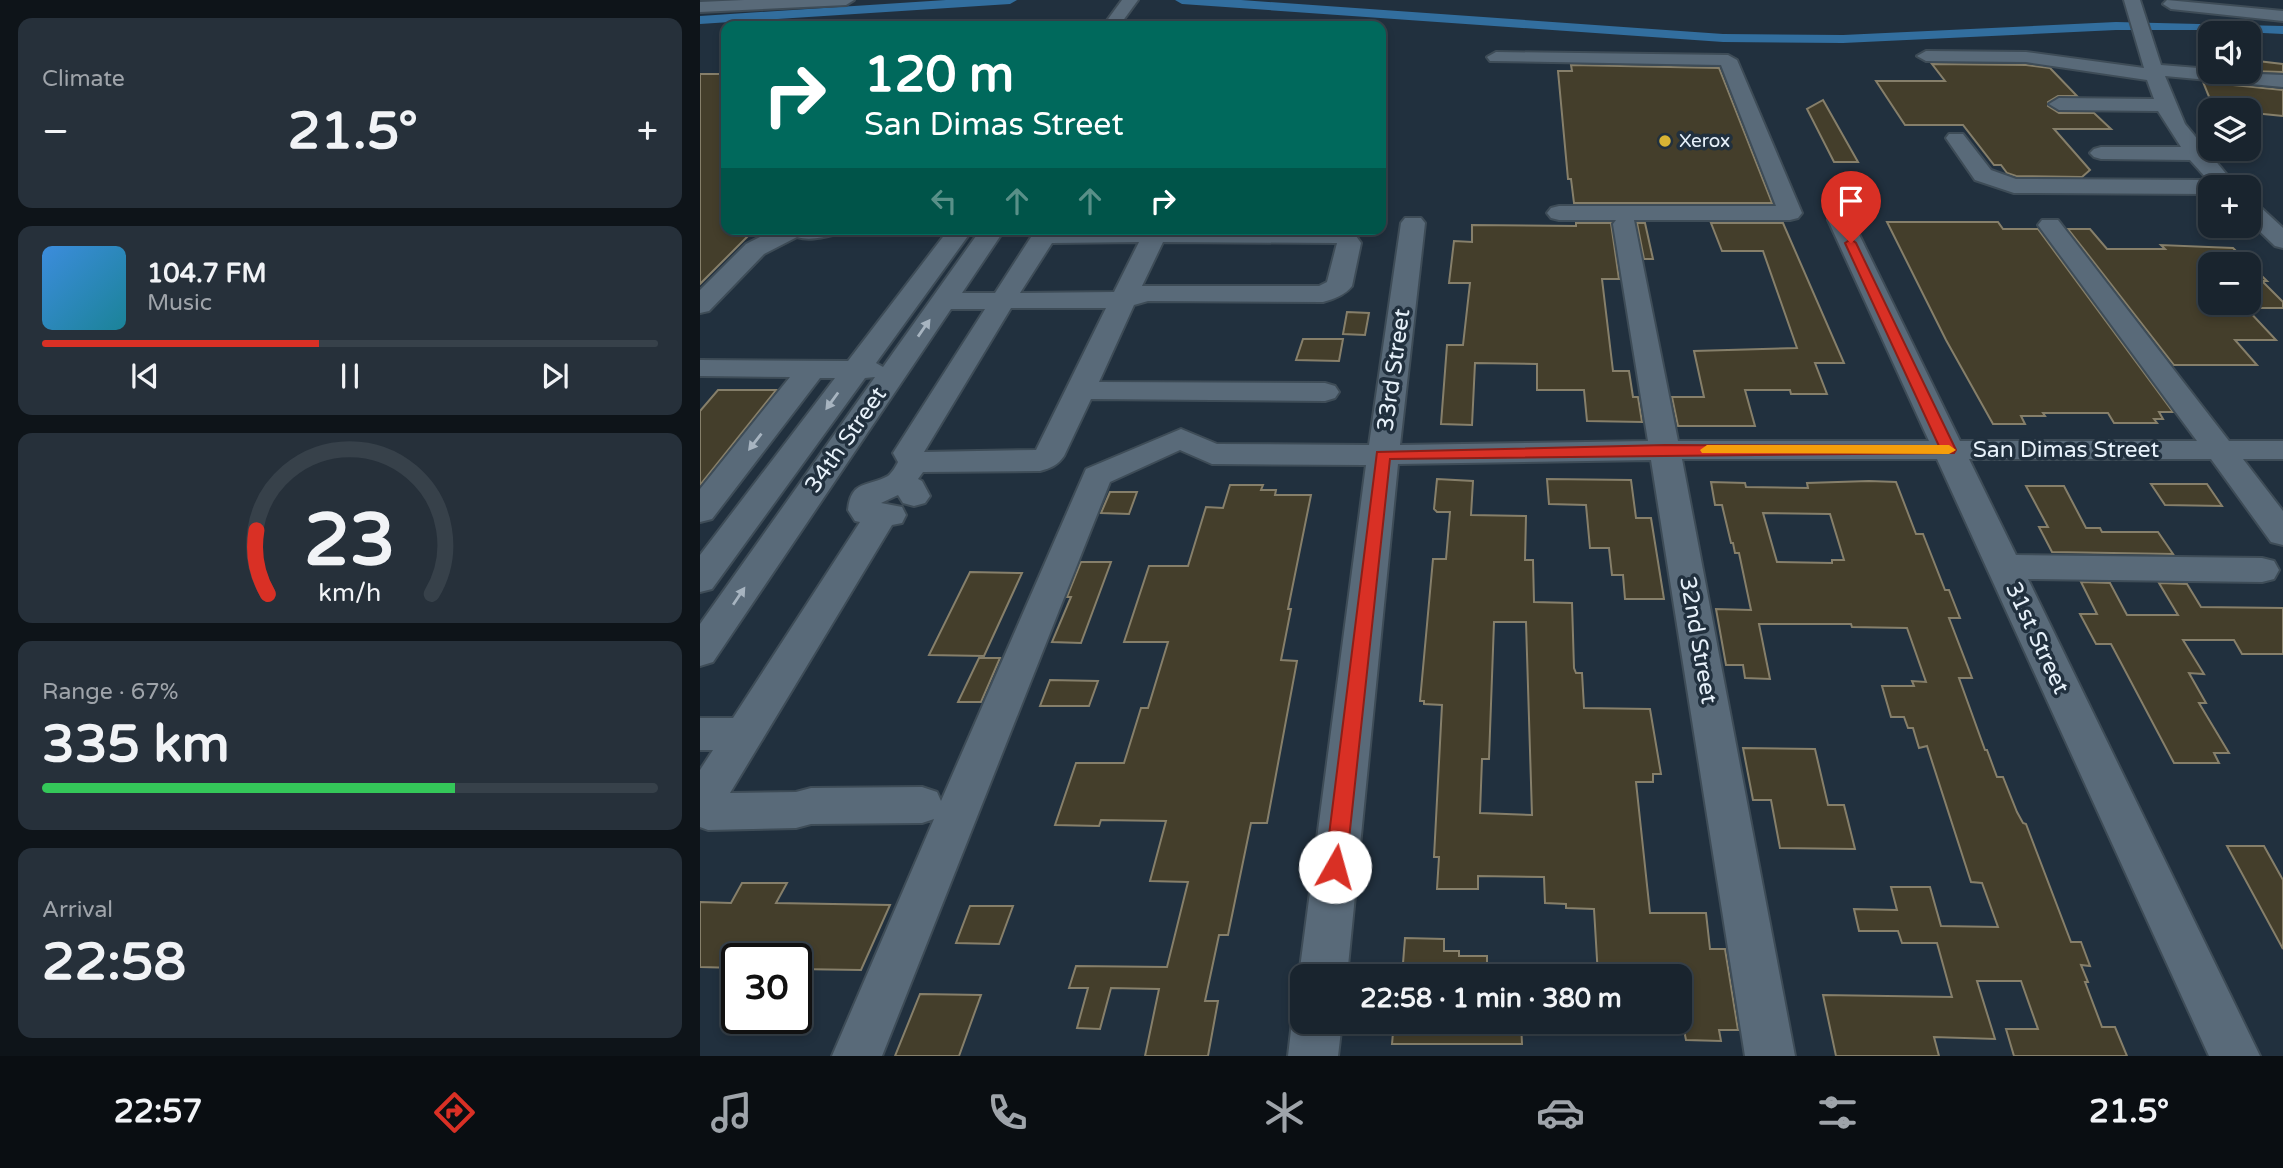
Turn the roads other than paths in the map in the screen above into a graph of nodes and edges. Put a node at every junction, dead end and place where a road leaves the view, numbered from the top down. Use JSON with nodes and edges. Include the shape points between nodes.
{"nodes":[{"id":1,"x":844,"y":0,"type":"edge"},
{"id":2,"x":1130,"y":0,"type":"edge"},
{"id":3,"x":2207,"y":0,"type":"edge"},
{"id":4,"x":803,"y":1,"type":"edge"},
{"id":5,"x":766,"y":2,"type":"edge"},
{"id":6,"x":2150,"y":4,"type":"edge"},
{"id":7,"x":2283,"y":6,"type":"edge"},
{"id":8,"x":700,"y":7,"type":"edge"},
{"id":9,"x":2283,"y":16,"type":"edge"},
{"id":10,"x":1115,"y":21,"type":"edge"},
{"id":11,"x":2170,"y":52,"type":"dead end"},
{"id":12,"x":1926,"y":56,"type":"dead end"},
{"id":13,"x":1502,"y":57,"type":"dead end"},
{"id":14,"x":2151,"y":58,"type":"junction"},
{"id":15,"x":2283,"y":81,"type":"edge"},
{"id":16,"x":2060,"y":104,"type":"dead end"},
{"id":17,"x":2166,"y":106,"type":"junction"},
{"id":18,"x":1956,"y":138,"type":"dead end"},
{"id":19,"x":2101,"y":153,"type":"dead end"},
{"id":20,"x":2196,"y":154,"type":"junction"},
{"id":21,"x":2215,"y":175,"type":"edge"},
{"id":22,"x":2198,"y":187,"type":"edge"},
{"id":23,"x":2283,"y":206,"type":"edge"},
{"id":24,"x":2261,"y":207,"type":"edge"},
{"id":25,"x":1559,"y":213,"type":"dead end"},
{"id":26,"x":1840,"y":220,"type":"dead end"},
{"id":27,"x":2261,"y":220,"type":"edge"},
{"id":28,"x":1413,"y":223,"type":"dead end"},
{"id":29,"x":1625,"y":224,"type":"dead end"},
{"id":30,"x":2050,"y":225,"type":"dead end"},
{"id":31,"x":783,"y":235,"type":"edge"},
{"id":32,"x":956,"y":235,"type":"edge"},
{"id":33,"x":989,"y":235,"type":"edge"},
{"id":34,"x":1075,"y":235,"type":"edge"},
{"id":35,"x":1154,"y":235,"type":"edge"},
{"id":36,"x":1292,"y":235,"type":"edge"},
{"id":37,"x":2283,"y":241,"type":"edge"},
{"id":38,"x":1002,"y":300,"type":"junction"},
{"id":39,"x":1124,"y":300,"type":"junction"},
{"id":40,"x":943,"y":301,"type":"junction"},
{"id":41,"x":700,"y":305,"type":"edge"},
{"id":42,"x":813,"y":369,"type":"junction"},
{"id":43,"x":855,"y":370,"type":"junction"},
{"id":44,"x":894,"y":370,"type":"junction"},
{"id":45,"x":702,"y":371,"type":"edge"},
{"id":46,"x":1081,"y":390,"type":"junction"},
{"id":47,"x":1325,"y":392,"type":"dead end"},
{"id":48,"x":1665,"y":450,"type":"junction"},
{"id":49,"x":1949,"y":450,"type":"junction"},
{"id":50,"x":2222,"y":450,"type":"junction"},
{"id":51,"x":2283,"y":450,"type":"edge"},
{"id":52,"x":1383,"y":455,"type":"junction"},
{"id":53,"x":899,"y":496,"type":"junction"},
{"id":54,"x":700,"y":511,"type":"edge"},
{"id":55,"x":2283,"y":534,"type":"edge"},
{"id":56,"x":2004,"y":567,"type":"junction"},
{"id":57,"x":2262,"y":570,"type":"dead end"},
{"id":58,"x":700,"y":580,"type":"edge"},
{"id":59,"x":700,"y":652,"type":"edge"},
{"id":60,"x":700,"y":734,"type":"edge"},
{"id":61,"x":746,"y":734,"type":"junction"},
{"id":62,"x":922,"y":805,"type":"dead end"},
{"id":63,"x":1323,"y":964,"type":"edge"},
{"id":64,"x":1316,"y":1034,"type":"edge"},
{"id":65,"x":857,"y":1056,"type":"edge"},
{"id":66,"x":1313,"y":1056,"type":"edge"},
{"id":67,"x":1770,"y":1056,"type":"edge"},
{"id":68,"x":2235,"y":1056,"type":"edge"}],
"edges":[{"from":1,"to":4,"type":"street"},
{"from":2,"to":10,"type":"street"},
{"from":3,"to":7,"type":"street"},
{"from":4,"to":5,"type":"street"},
{"from":5,"to":8,"type":"street"},
{"from":6,"to":9,"type":"street"},
{"from":6,"to":14,"type":"street"},
{"from":11,"to":14,"type":"street"},
{"from":12,"to":14,"type":"street","via":[[2026,57],[2106,70]]},
{"from":13,"to":25,"type":"street","via":[[1728,60],[1790,213]]},
{"from":14,"to":15,"type":"street"},
{"from":14,"to":17,"type":"street"},
{"from":16,"to":17,"type":"street"},
{"from":17,"to":20,"type":"street"},
{"from":18,"to":22,"type":"street","via":[[1983,175],[2014,186]]},
{"from":19,"to":20,"type":"street"},
{"from":20,"to":21,"type":"street"},
{"from":23,"to":24,"type":"street"},
{"from":26,"to":49,"type":"street","name":"31st Street"},
{"from":27,"to":37,"type":"street"},
{"from":28,"to":52,"type":"street","name":"33rd Street"},
{"from":29,"to":48,"type":"street","name":"32nd Street"},
{"from":30,"to":50,"type":"street"},
{"from":31,"to":41,"type":"street","via":[[755,249]]},
{"from":32,"to":43,"type":"street","name":"34th Street"},
{"from":33,"to":40,"type":"street","name":"34th Street"},
{"from":34,"to":38,"type":"street","via":[[1041,239]]},
{"from":35,"to":39,"type":"street"},
{"from":36,"to":39,"type":"street","via":[[1346,239],[1349,243],[1339,286],[1323,294],[1146,293]]},
{"from":38,"to":39,"type":"street"},
{"from":38,"to":40,"type":"street"},
{"from":38,"to":53,"type":"street","via":[[908,453]]},
{"from":39,"to":46,"type":"street"},
{"from":44,"to":40,"type":"street","name":"34th Street","one_way":true},
{"from":42,"to":43,"type":"street"},
{"from":42,"to":45,"type":"street"},
{"from":42,"to":54,"type":"street","one_way":true},
{"from":43,"to":44,"type":"street"},
{"from":43,"to":58,"type":"street","name":"34th Street","one_way":true},
{"from":59,"to":44,"type":"street","name":"34th Street","one_way":true},
{"from":46,"to":47,"type":"street"},
{"from":46,"to":53,"type":"street","via":[[1049,456]]},
{"from":48,"to":49,"type":"street","name":"San Dimas Street"},
{"from":48,"to":52,"type":"street","name":"San Dimas Street"},
{"from":48,"to":67,"type":"street","name":"32nd Street"},
{"from":49,"to":50,"type":"street","name":"San Dimas Street"},
{"from":49,"to":56,"type":"street","name":"31st Street"},
{"from":50,"to":51,"type":"street","name":"San Dimas Street"},
{"from":50,"to":55,"type":"street"},
{"from":52,"to":63,"type":"street","name":"33rd Street"},
{"from":52,"to":65,"type":"street","name":"San Dimas Street","via":[[1212,454],[1181,438],[1097,477]]},
{"from":53,"to":61,"type":"street"},
{"from":56,"to":57,"type":"street"},
{"from":56,"to":68,"type":"street","name":"31st Street"},
{"from":60,"to":61,"type":"street"},
{"from":61,"to":62,"type":"street","via":[[702,802],[708,812]]},
{"from":64,"to":66,"type":"street"}]}
